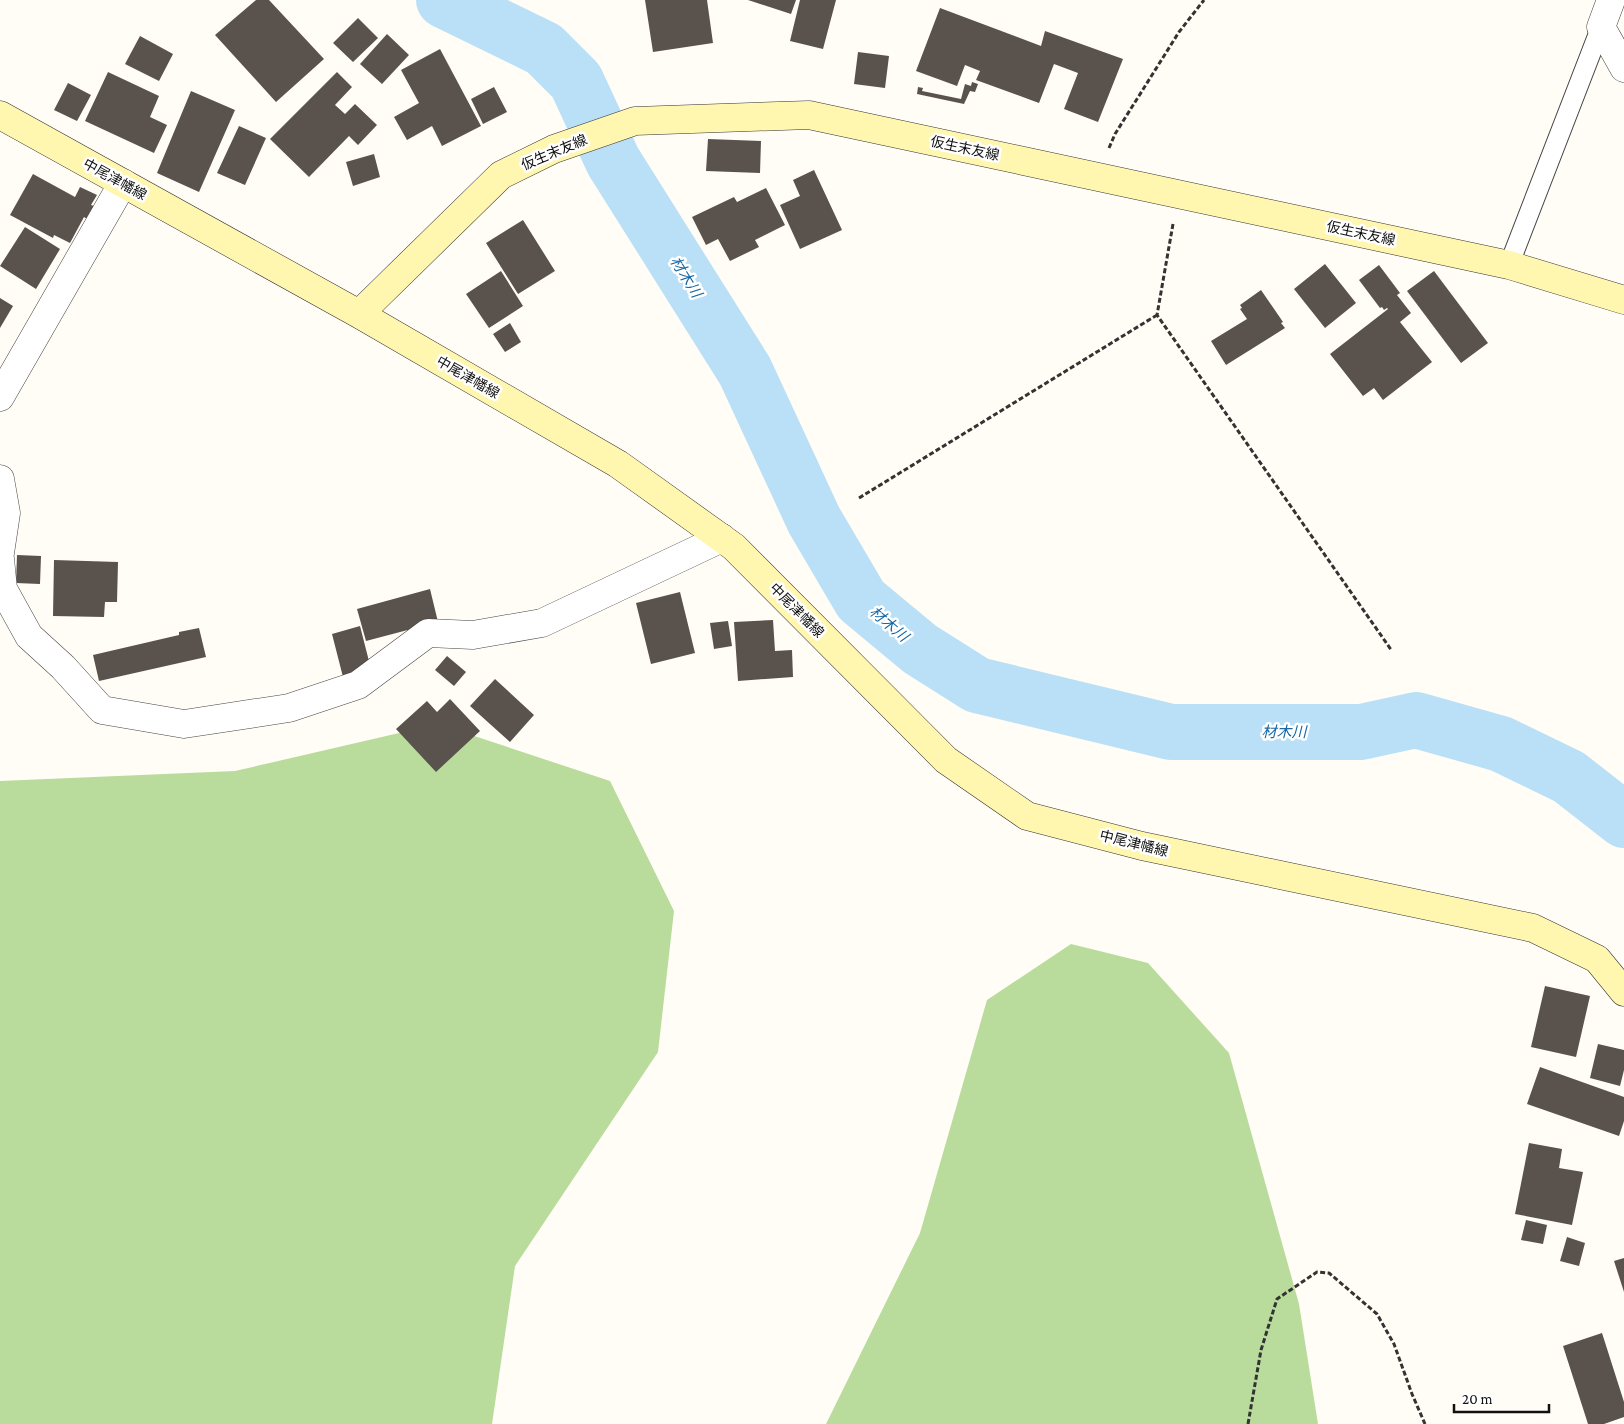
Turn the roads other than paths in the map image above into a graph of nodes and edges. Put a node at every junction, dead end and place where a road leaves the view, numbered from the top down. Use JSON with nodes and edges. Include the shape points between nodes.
{"nodes":[{"id":1,"x":1611,"y":0,"type":"edge"},
{"id":2,"x":1601,"y":27,"type":"junction"},
{"id":3,"x":1624,"y":68,"type":"edge"},
{"id":4,"x":0,"y":115,"type":"edge"},
{"id":5,"x":123,"y":183,"type":"junction"},
{"id":6,"x":1509,"y":264,"type":"junction"},
{"id":7,"x":1624,"y":300,"type":"edge"},
{"id":8,"x":359,"y":314,"type":"junction"},
{"id":9,"x":0,"y":396,"type":"edge"},
{"id":10,"x":0,"y":479,"type":"edge"},
{"id":11,"x":722,"y":538,"type":"junction"},
{"id":12,"x":0,"y":553,"type":"edge"},
{"id":13,"x":0,"y":559,"type":"edge"},
{"id":14,"x":1624,"y":992,"type":"edge"}],
"edges":[{"from":1,"to":2,"type":"street"},
{"from":2,"to":3,"type":"street"},
{"from":2,"to":6,"type":"lane"},
{"from":4,"to":5,"type":"main road","name":"中尾津幡線"},
{"from":5,"to":8,"type":"main road","name":"中尾津幡線"},
{"from":5,"to":9,"type":"street"},
{"from":6,"to":7,"type":"main road","name":"仮生末友線"},
{"from":6,"to":8,"type":"main road","name":"仮生末友線","via":[[809,115],[634,121],[554,149],[501,176]]},
{"from":8,"to":11,"type":"main road","name":"中尾津幡線","via":[[618,464]]},
{"from":10,"to":12,"type":"street","via":[[6,513]]},
{"from":11,"to":13,"type":"street","via":[[542,623],[473,635],[428,634],[358,685],[289,708],[184,724],[102,710],[29,636],[3,589]]},
{"from":11,"to":14,"type":"main road","name":"中尾津幡線","via":[[946,760],[1027,816],[1142,846],[1533,928],[1597,959]]}]}
